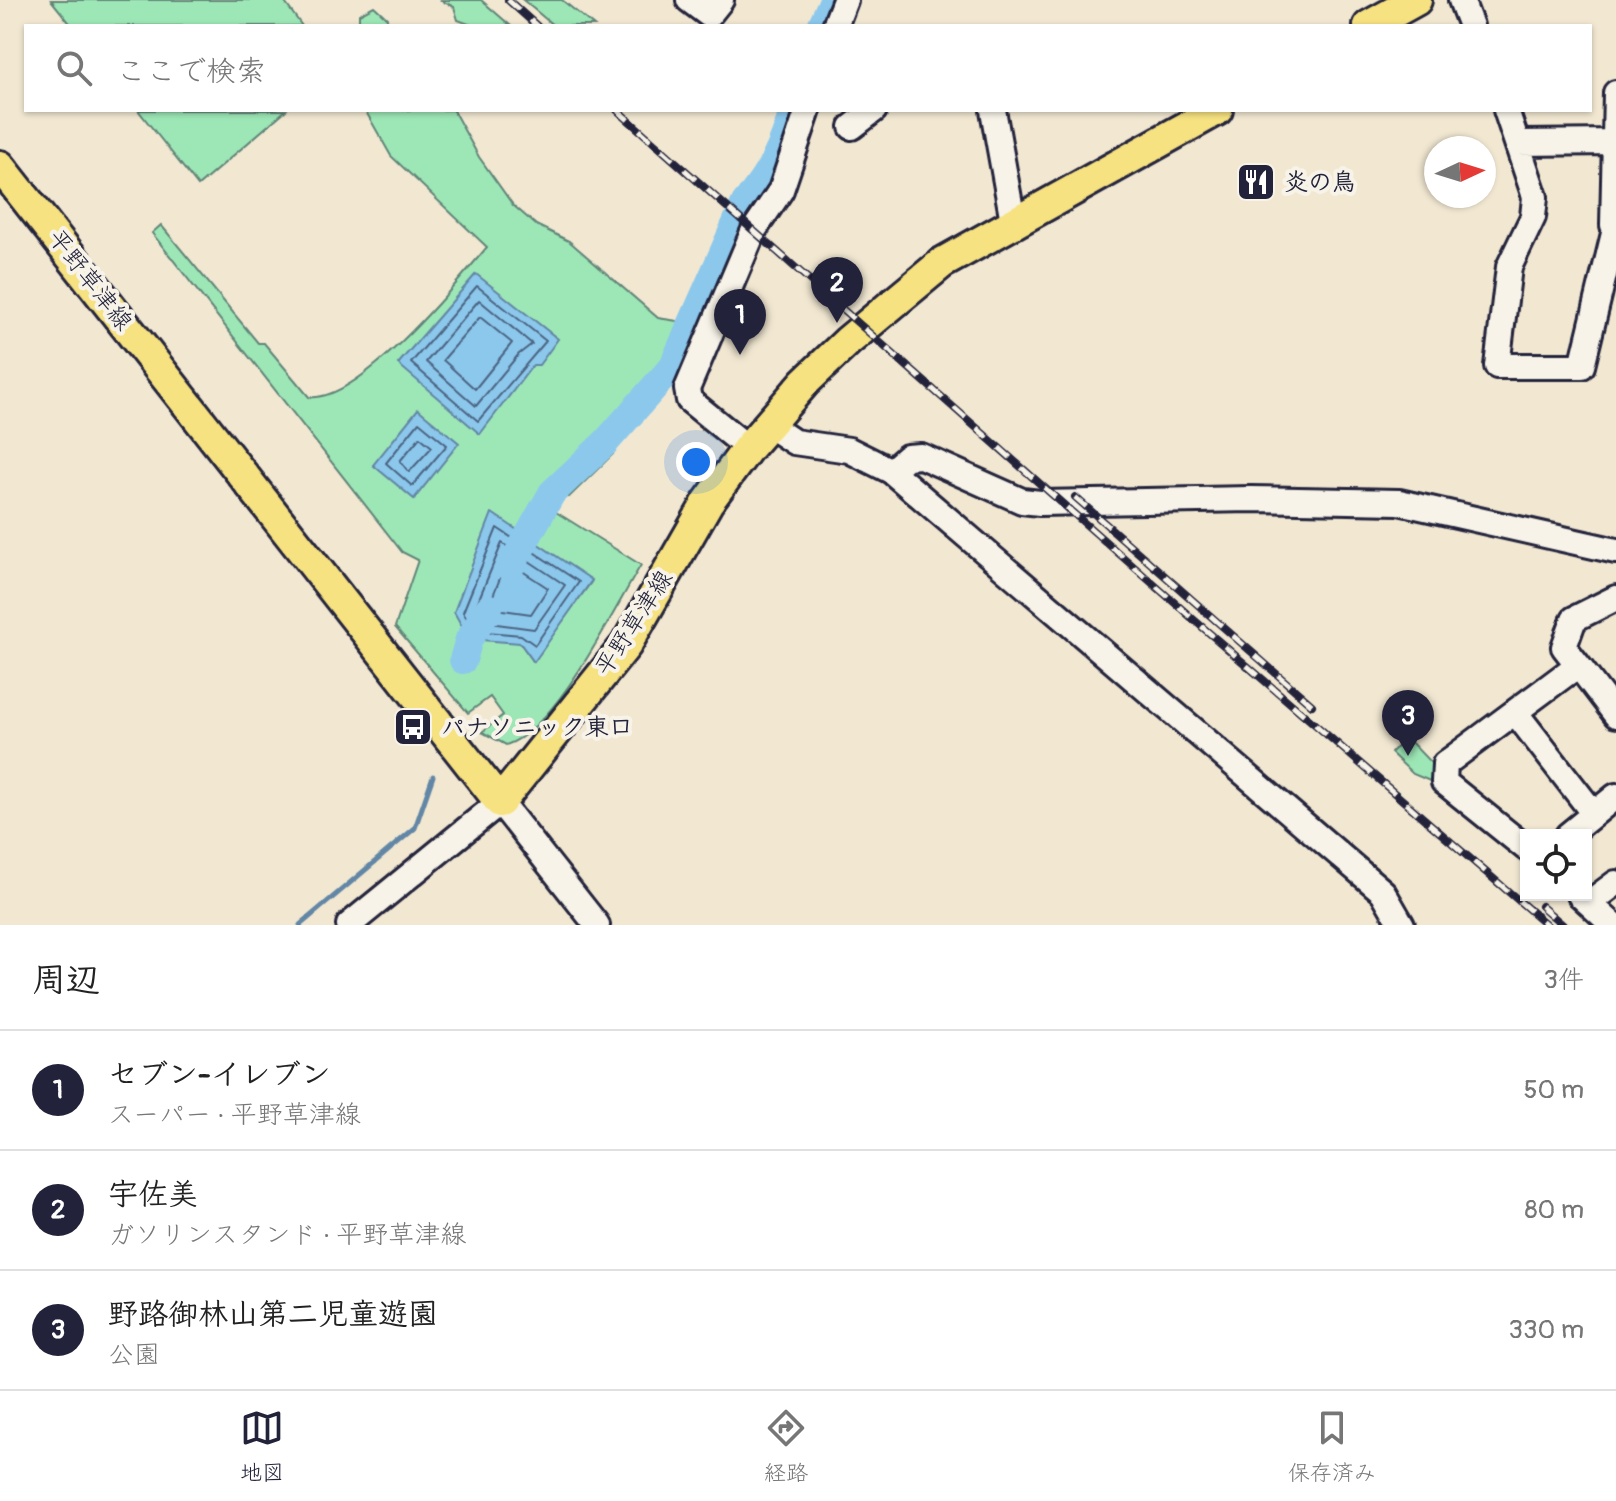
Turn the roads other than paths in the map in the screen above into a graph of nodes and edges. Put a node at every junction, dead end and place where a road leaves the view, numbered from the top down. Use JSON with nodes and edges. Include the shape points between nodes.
{"nodes":[{"id":1,"x":689,"y":0,"type":"edge"},
{"id":2,"x":721,"y":0,"type":"edge"},
{"id":3,"x":1416,"y":0,"type":"edge"},
{"id":4,"x":1461,"y":0,"type":"edge"},
{"id":5,"x":1373,"y":24,"type":"edge"},
{"id":6,"x":1470,"y":24,"type":"edge"},
{"id":7,"x":1616,"y":93,"type":"edge"},
{"id":8,"x":807,"y":112,"type":"edge"},
{"id":9,"x":871,"y":112,"type":"edge"},
{"id":10,"x":993,"y":112,"type":"edge"},
{"id":11,"x":1213,"y":112,"type":"edge"},
{"id":12,"x":1507,"y":112,"type":"edge"},
{"id":13,"x":852,"y":127,"type":"dead end"},
{"id":14,"x":1615,"y":142,"type":"edge"},
{"id":15,"x":1518,"y":143,"type":"junction"},
{"id":16,"x":0,"y":166,"type":"edge"},
{"id":17,"x":1013,"y":221,"type":"junction"},
{"id":18,"x":1615,"y":225,"type":"edge"},
{"id":19,"x":767,"y":424,"type":"junction"},
{"id":20,"x":748,"y":448,"type":"junction"},
{"id":21,"x":891,"y":471,"type":"junction"},
{"id":22,"x":1616,"y":551,"type":"edge"},
{"id":23,"x":1616,"y":598,"type":"edge"},
{"id":24,"x":1578,"y":665,"type":"junction"},
{"id":25,"x":1515,"y":712,"type":"junction"},
{"id":26,"x":1616,"y":715,"type":"edge"},
{"id":27,"x":1616,"y":796,"type":"edge"},
{"id":28,"x":500,"y":802,"type":"junction"},
{"id":29,"x":1594,"y":814,"type":"junction"},
{"id":30,"x":1575,"y":829,"type":"edge"},
{"id":31,"x":1520,"y":843,"type":"edge"},
{"id":32,"x":1616,"y":883,"type":"edge"},
{"id":33,"x":1592,"y":895,"type":"edge"},
{"id":34,"x":1586,"y":901,"type":"edge"},
{"id":35,"x":349,"y":925,"type":"edge"},
{"id":36,"x":597,"y":925,"type":"edge"},
{"id":37,"x":1402,"y":925,"type":"edge"},
{"id":38,"x":1613,"y":925,"type":"edge"}],
"edges":[{"from":1,"to":2,"type":"street","via":[[709,15]]},
{"from":3,"to":5,"type":"main road"},
{"from":4,"to":6,"type":"street"},
{"from":7,"to":14,"type":"street"},
{"from":8,"to":20,"type":"street","via":[[781,190],[754,230],[687,389],[689,400]]},
{"from":9,"to":13,"type":"street"},
{"from":10,"to":17,"type":"street"},
{"from":11,"to":17,"type":"main road","name":"平野草津線"},
{"from":12,"to":15,"type":"street"},
{"from":14,"to":15,"type":"street"},
{"from":14,"to":18,"type":"street"},
{"from":15,"to":18,"type":"street","via":[[1535,197],[1533,217],[1509,267],[1497,366],[1582,366]]},
{"from":16,"to":28,"type":"main road","name":"平野草津線"},
{"from":17,"to":19,"type":"main road","name":"平野草津線","via":[[904,292],[826,361]]},
{"from":19,"to":20,"type":"main road","name":"平野草津線"},
{"from":19,"to":21,"type":"street","via":[[794,442],[849,450]]},
{"from":20,"to":28,"type":"main road","name":"平野草津線","via":[[708,502],[626,645]]},
{"from":21,"to":22,"type":"street","via":[[907,457],[921,456],[1022,501],[1040,503],[1399,502]]},
{"from":21,"to":37,"type":"street","via":[[1383,892]]},
{"from":23,"to":24,"type":"street","via":[[1574,619],[1564,647]]},
{"from":24,"to":25,"type":"street"},
{"from":24,"to":26,"type":"street"},
{"from":25,"to":29,"type":"street"},
{"from":25,"to":31,"type":"street","via":[[1445,764],[1444,782]]},
{"from":27,"to":29,"type":"street"},
{"from":28,"to":35,"type":"street"},
{"from":28,"to":36,"type":"street"},
{"from":29,"to":30,"type":"street"},
{"from":32,"to":33,"type":"street"},
{"from":34,"to":38,"type":"street"}]}
